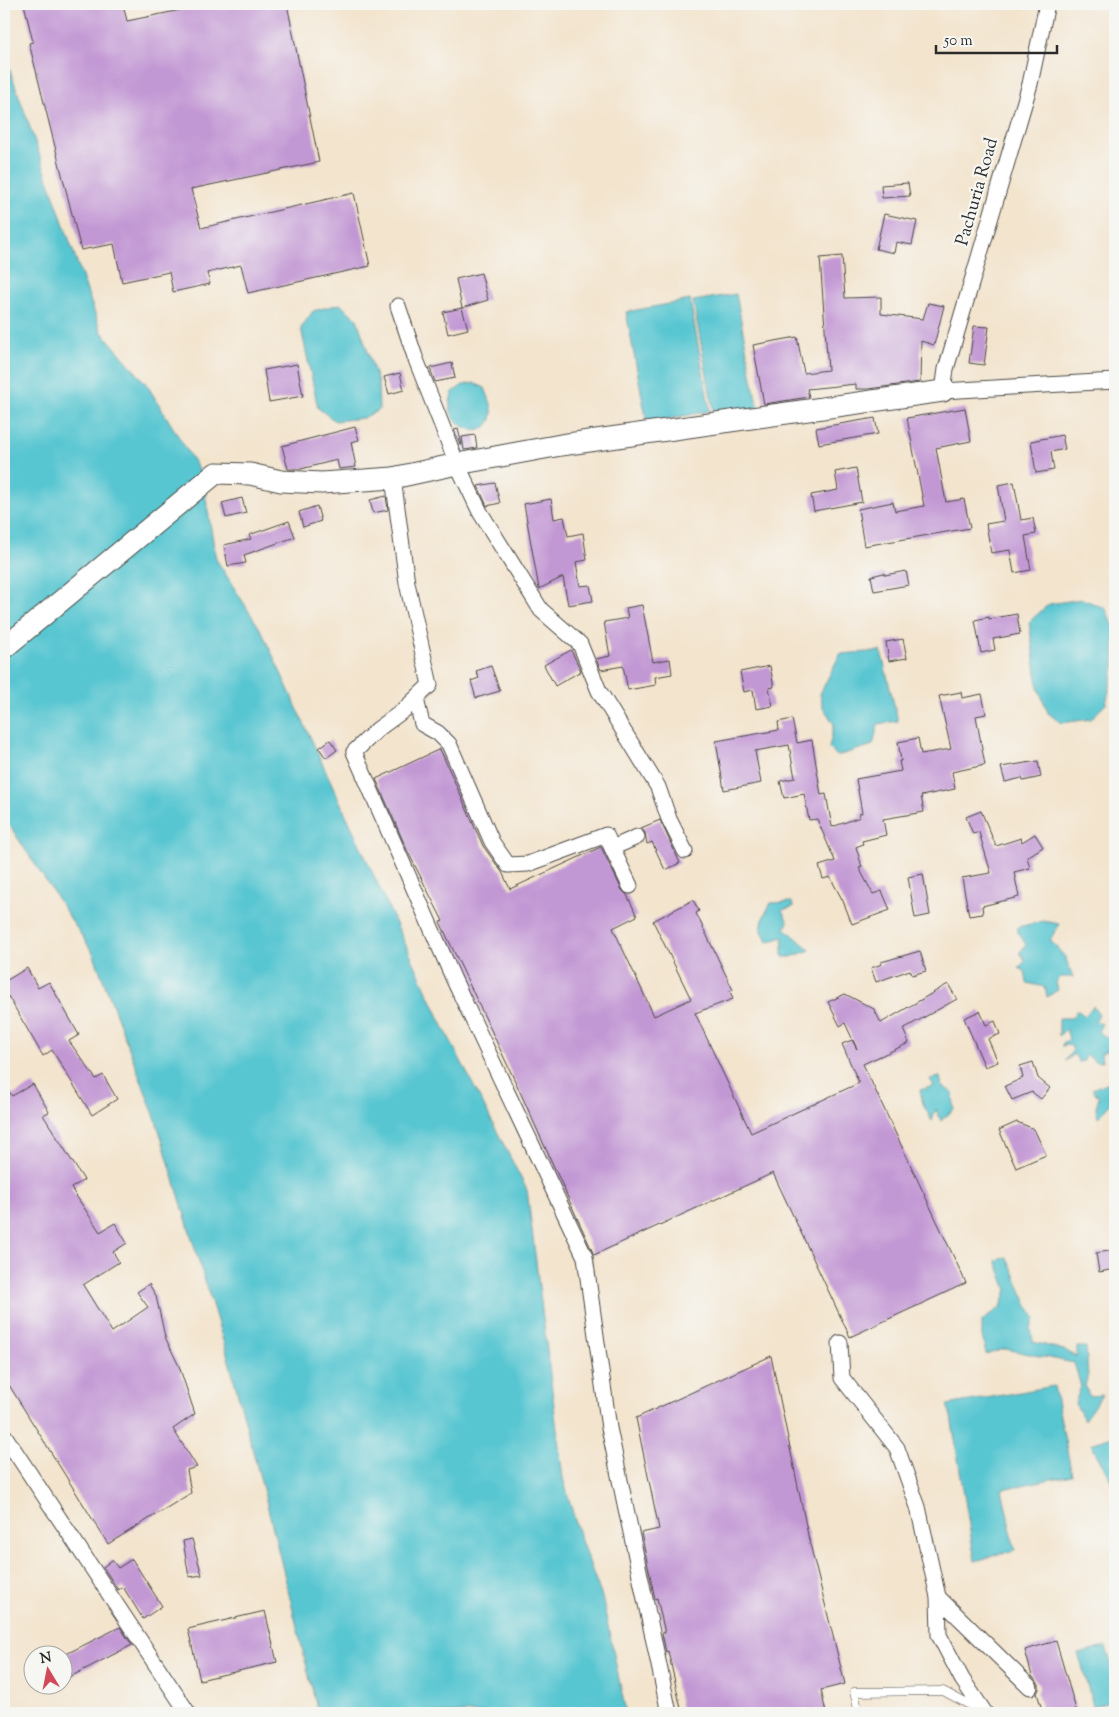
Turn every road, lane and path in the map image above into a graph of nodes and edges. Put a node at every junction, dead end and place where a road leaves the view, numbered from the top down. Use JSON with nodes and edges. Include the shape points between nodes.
{"nodes":[{"id":1,"x":1047,"y":4,"type":"edge"},
{"id":2,"x":398,"y":306,"type":"dead end"},
{"id":3,"x":1115,"y":381,"type":"edge"},
{"id":4,"x":943,"y":391,"type":"junction"},
{"id":5,"x":457,"y":464,"type":"junction"},
{"id":6,"x":393,"y":478,"type":"junction"},
{"id":7,"x":4,"y":648,"type":"edge"},
{"id":8,"x":416,"y":699,"type":"junction"},
{"id":9,"x":637,"y":838,"type":"dead end"},
{"id":10,"x":612,"y":848,"type":"junction"},
{"id":11,"x":685,"y":850,"type":"dead end"},
{"id":12,"x":630,"y":886,"type":"dead end"},
{"id":13,"x":840,"y":1343,"type":"dead end"},
{"id":14,"x":4,"y":1435,"type":"edge"},
{"id":15,"x":938,"y":1597,"type":"junction"},
{"id":16,"x":1030,"y":1687,"type":"dead end"},
{"id":17,"x":188,"y":1713,"type":"edge"},
{"id":18,"x":669,"y":1713,"type":"edge"},
{"id":19,"x":859,"y":1713,"type":"edge"},
{"id":20,"x":984,"y":1713,"type":"edge"}],
"edges":[{"from":1,"to":4,"type":"street","name":"Pachuria Road","via":[[1030,84],[946,369]]},
{"from":2,"to":5,"type":"street"},
{"from":3,"to":4,"type":"street"},
{"from":4,"to":5,"type":"main road","via":[[561,445]]},
{"from":5,"to":6,"type":"main road"},
{"from":5,"to":11,"type":"street","via":[[480,512],[541,610],[580,644],[599,691],[658,787],[668,819]]},
{"from":6,"to":7,"type":"main road","via":[[281,482],[250,474],[216,473]]},
{"from":6,"to":8,"type":"street","via":[[407,583],[430,685]]},
{"from":8,"to":10,"type":"street","via":[[422,724],[449,744],[492,842],[508,865],[528,864],[606,835]]},
{"from":8,"to":18,"type":"street","via":[[354,752],[454,980],[585,1257],[609,1428]]},
{"from":9,"to":10,"type":"street"},
{"from":10,"to":12,"type":"street"},
{"from":13,"to":15,"type":"street","via":[[842,1378],[896,1448],[918,1508]]},
{"from":14,"to":17,"type":"street"},
{"from":15,"to":16,"type":"street"},
{"from":15,"to":20,"type":"street","via":[[939,1634]]},
{"from":19,"to":20,"type":"lane","via":[[854,1692],[943,1691]]}]}
